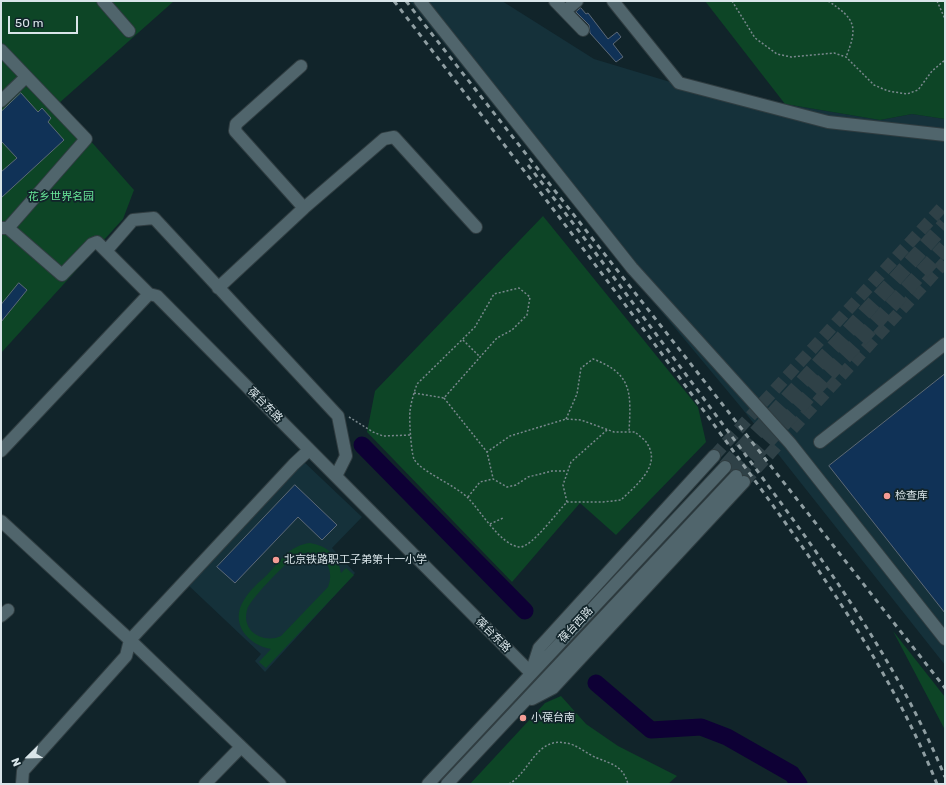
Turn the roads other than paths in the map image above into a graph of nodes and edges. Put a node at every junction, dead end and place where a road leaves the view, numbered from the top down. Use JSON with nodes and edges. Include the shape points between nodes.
{"nodes":[{"id":1,"x":103,"y":1,"type":"edge"},
{"id":2,"x":420,"y":1,"type":"edge"},
{"id":3,"x":555,"y":1,"type":"edge"},
{"id":4,"x":577,"y":1,"type":"edge"},
{"id":5,"x":613,"y":1,"type":"edge"},
{"id":6,"x":565,"y":11,"type":"junction"},
{"id":7,"x":583,"y":30,"type":"dead end"},
{"id":8,"x":129,"y":31,"type":"dead end"},
{"id":9,"x":1,"y":50,"type":"edge"},
{"id":10,"x":301,"y":66,"type":"dead end"},
{"id":11,"x":26,"y":77,"type":"junction"},
{"id":12,"x":1,"y":100,"type":"edge"},
{"id":13,"x":945,"y":135,"type":"edge"},
{"id":14,"x":304,"y":208,"type":"junction"},
{"id":15,"x":476,"y":227,"type":"dead end"},
{"id":16,"x":4,"y":228,"type":"edge"},
{"id":17,"x":106,"y":251,"type":"junction"},
{"id":18,"x":218,"y":288,"type":"junction"},
{"id":19,"x":149,"y":294,"type":"junction"},
{"id":20,"x":945,"y":344,"type":"edge"},
{"id":21,"x":820,"y":442,"type":"dead end"},
{"id":22,"x":310,"y":450,"type":"junction"},
{"id":23,"x":1,"y":451,"type":"edge"},
{"id":24,"x":714,"y":456,"type":"tunnel mouth"},
{"id":25,"x":725,"y":467,"type":"tunnel mouth"},
{"id":26,"x":336,"y":476,"type":"junction"},
{"id":27,"x":740,"y":479,"type":"tunnel mouth"},
{"id":28,"x":1,"y":521,"type":"edge"},
{"id":29,"x":945,"y":639,"type":"edge"},
{"id":30,"x":130,"y":640,"type":"junction"},
{"id":31,"x":531,"y":673,"type":"junction"},
{"id":32,"x":241,"y":747,"type":"junction"},
{"id":33,"x":22,"y":784,"type":"edge"},
{"id":34,"x":205,"y":784,"type":"edge"},
{"id":35,"x":280,"y":784,"type":"edge"},
{"id":36,"x":428,"y":784,"type":"edge"},
{"id":37,"x":447,"y":784,"type":"edge"}],
"edges":[{"from":1,"to":8,"type":"street"},
{"from":2,"to":29,"type":"street","via":[[632,268],[790,443]]},
{"from":3,"to":6,"type":"street"},
{"from":4,"to":6,"type":"street"},
{"from":5,"to":13,"type":"street","via":[[680,83],[828,122]]},
{"from":6,"to":7,"type":"street"},
{"from":9,"to":11,"type":"street"},
{"from":10,"to":14,"type":"street","via":[[236,124],[235,131]]},
{"from":11,"to":12,"type":"street"},
{"from":11,"to":16,"type":"street","via":[[86,139]]},
{"from":14,"to":15,"type":"street","via":[[384,139],[394,137]]},
{"from":14,"to":18,"type":"street"},
{"from":16,"to":17,"type":"street","via":[[62,275],[92,244],[97,242]]},
{"from":17,"to":18,"type":"street","via":[[133,220],[154,218]]},
{"from":17,"to":19,"type":"street","name":"葆台东路"},
{"from":18,"to":26,"type":"street","via":[[338,416],[346,456]]},
{"from":19,"to":22,"type":"street","name":"葆台东路","via":[[157,296]]},
{"from":19,"to":23,"type":"street"},
{"from":20,"to":21,"type":"street"},
{"from":22,"to":26,"type":"street","name":"葆台东路"},
{"from":22,"to":30,"type":"street"},
{"from":24,"to":31,"type":"street","via":[[540,648]]},
{"from":25,"to":31,"type":"street","name":"葆台西路"},
{"from":26,"to":31,"type":"street","name":"葆台东路"},
{"from":27,"to":37,"type":"street","name":"葆台西路"},
{"from":28,"to":30,"type":"street"},
{"from":30,"to":32,"type":"street"},
{"from":30,"to":33,"type":"street","via":[[126,656],[23,771]]},
{"from":31,"to":36,"type":"street","name":"葆台西路"},
{"from":32,"to":34,"type":"street"},
{"from":32,"to":35,"type":"street"}]}
